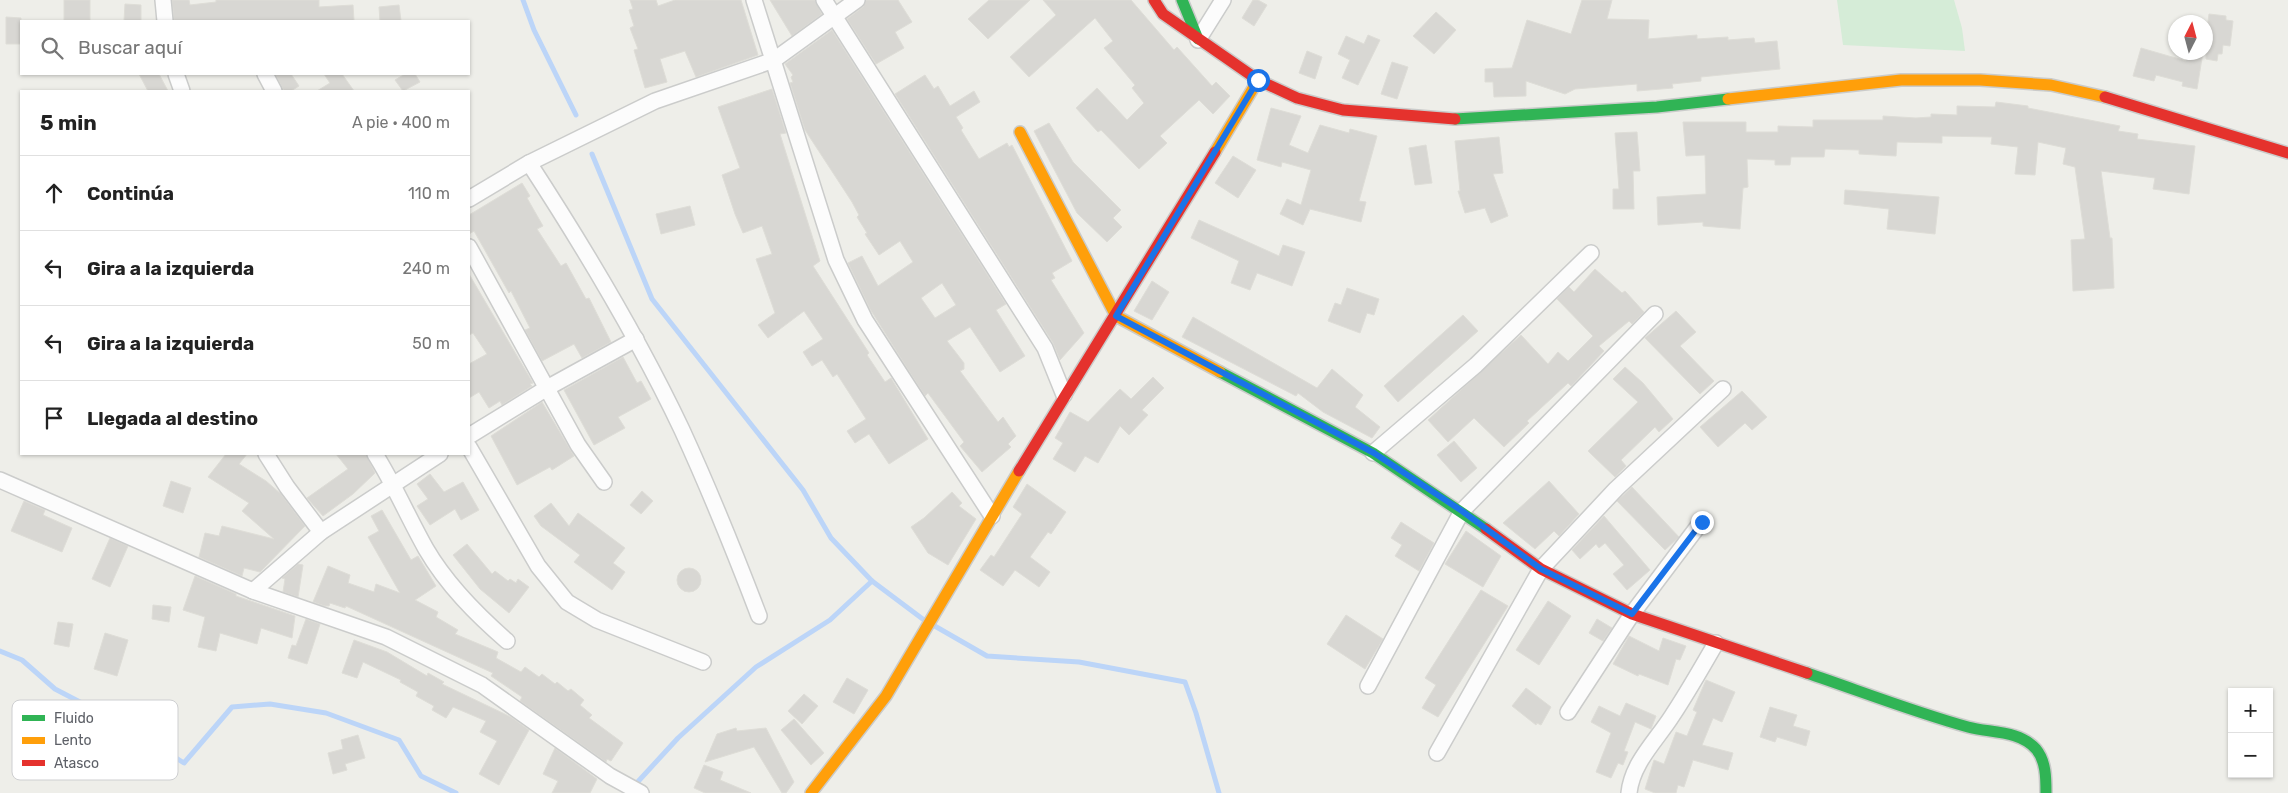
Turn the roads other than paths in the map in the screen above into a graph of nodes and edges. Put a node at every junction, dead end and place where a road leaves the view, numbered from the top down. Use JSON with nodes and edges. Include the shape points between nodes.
{"nodes":[{"id":1,"x":163,"y":0,"type":"edge"},
{"id":2,"x":754,"y":0,"type":"edge"},
{"id":3,"x":824,"y":0,"type":"edge"},
{"id":4,"x":857,"y":0,"type":"edge"},
{"id":5,"x":1154,"y":0,"type":"edge"},
{"id":6,"x":1182,"y":0,"type":"edge"},
{"id":7,"x":1223,"y":0,"type":"edge"},
{"id":8,"x":834,"y":15,"type":"junction"},
{"id":9,"x":165,"y":20,"type":"edge"},
{"id":10,"x":1198,"y":40,"type":"junction"},
{"id":11,"x":774,"y":60,"type":"junction"},
{"id":12,"x":176,"y":75,"type":"edge"},
{"id":13,"x":265,"y":75,"type":"edge"},
{"id":14,"x":1258,"y":80,"type":"junction"},
{"id":15,"x":182,"y":90,"type":"edge"},
{"id":16,"x":273,"y":90,"type":"edge"},
{"id":17,"x":1020,"y":132,"type":"dead end"},
{"id":18,"x":2288,"y":153,"type":"edge"},
{"id":19,"x":529,"y":163,"type":"junction"},
{"id":20,"x":470,"y":198,"type":"edge"},
{"id":21,"x":470,"y":249,"type":"edge"},
{"id":22,"x":1591,"y":253,"type":"dead end"},
{"id":23,"x":1655,"y":314,"type":"dead end"},
{"id":24,"x":1116,"y":316,"type":"junction"},
{"id":25,"x":636,"y":339,"type":"junction"},
{"id":26,"x":547,"y":388,"type":"junction"},
{"id":27,"x":1722,"y":389,"type":"dead end"},
{"id":28,"x":1064,"y":395,"type":"junction"},
{"id":29,"x":470,"y":435,"type":"edge"},
{"id":30,"x":470,"y":449,"type":"edge"},
{"id":31,"x":1374,"y":453,"type":"junction"},
{"id":32,"x":267,"y":455,"type":"edge"},
{"id":33,"x":376,"y":455,"type":"edge"},
{"id":34,"x":438,"y":455,"type":"edge"},
{"id":35,"x":0,"y":480,"type":"edge"},
{"id":36,"x":604,"y":482,"type":"dead end"},
{"id":37,"x":393,"y":483,"type":"junction"},
{"id":38,"x":1462,"y":511,"type":"junction"},
{"id":39,"x":992,"y":516,"type":"junction"},
{"id":40,"x":1702,"y":522,"type":"dead end"},
{"id":41,"x":320,"y":532,"type":"junction"},
{"id":42,"x":1541,"y":569,"type":"junction"},
{"id":43,"x":253,"y":591,"type":"junction"},
{"id":44,"x":1632,"y":614,"type":"junction"},
{"id":45,"x":759,"y":616,"type":"dead end"},
{"id":46,"x":507,"y":641,"type":"dead end"},
{"id":47,"x":1716,"y":643,"type":"junction"},
{"id":48,"x":703,"y":662,"type":"dead end"},
{"id":49,"x":1368,"y":686,"type":"dead end"},
{"id":50,"x":1568,"y":712,"type":"dead end"},
{"id":51,"x":1437,"y":753,"type":"dead end"},
{"id":52,"x":640,"y":793,"type":"edge"},
{"id":53,"x":811,"y":793,"type":"edge"},
{"id":54,"x":1629,"y":793,"type":"edge"},
{"id":55,"x":2046,"y":793,"type":"edge"}],
"edges":[{"from":1,"to":9,"type":"street"},
{"from":2,"to":11,"type":"street"},
{"from":3,"to":8,"type":"street"},
{"from":4,"to":8,"type":"street"},
{"from":5,"to":10,"type":"street","via":[[1164,14]]},
{"from":6,"to":10,"type":"street"},
{"from":7,"to":10,"type":"street"},
{"from":8,"to":11,"type":"street"},
{"from":8,"to":28,"type":"street","via":[[1045,348]]},
{"from":10,"to":14,"type":"street"},
{"from":11,"to":19,"type":"street","via":[[655,101]]},
{"from":11,"to":39,"type":"street","via":[[836,260],[865,320]]},
{"from":12,"to":15,"type":"street"},
{"from":13,"to":16,"type":"street"},
{"from":14,"to":18,"type":"street","via":[[1297,98],[1343,110],[1452,119],[1657,106],[1901,80],[1980,80],[2051,85],[2120,101]]},
{"from":14,"to":24,"type":"street"},
{"from":17,"to":24,"type":"street"},
{"from":19,"to":20,"type":"street"},
{"from":19,"to":25,"type":"street","via":[[585,250]]},
{"from":21,"to":26,"type":"street"},
{"from":22,"to":31,"type":"street","via":[[1476,365]]},
{"from":23,"to":38,"type":"street"},
{"from":24,"to":28,"type":"street"},
{"from":24,"to":31,"type":"street"},
{"from":25,"to":26,"type":"street"},
{"from":25,"to":45,"type":"street","via":[[704,480]]},
{"from":26,"to":29,"type":"street"},
{"from":26,"to":36,"type":"street","via":[[578,445]]},
{"from":27,"to":42,"type":"street","via":[[1616,489]]},
{"from":28,"to":39,"type":"street"},
{"from":30,"to":48,"type":"street","via":[[538,566],[568,602],[597,620]]},
{"from":31,"to":38,"type":"street"},
{"from":32,"to":41,"type":"street"},
{"from":33,"to":37,"type":"street"},
{"from":34,"to":37,"type":"street"},
{"from":35,"to":43,"type":"street"},
{"from":37,"to":41,"type":"street"},
{"from":37,"to":46,"type":"street","via":[[426,549],[449,583],[476,614]]},
{"from":38,"to":42,"type":"street"},
{"from":38,"to":49,"type":"street"},
{"from":39,"to":53,"type":"street","via":[[886,696]]},
{"from":40,"to":44,"type":"street"},
{"from":41,"to":43,"type":"street"},
{"from":42,"to":44,"type":"street"},
{"from":42,"to":51,"type":"street"},
{"from":43,"to":52,"type":"street","via":[[386,637],[482,685],[610,776]]},
{"from":44,"to":47,"type":"street"},
{"from":44,"to":50,"type":"street"},
{"from":47,"to":54,"type":"street","via":[[1672,716],[1636,766]]},
{"from":47,"to":55,"type":"street","via":[[1969,727],[2015,734],[2037,748],[2047,775]]}]}
